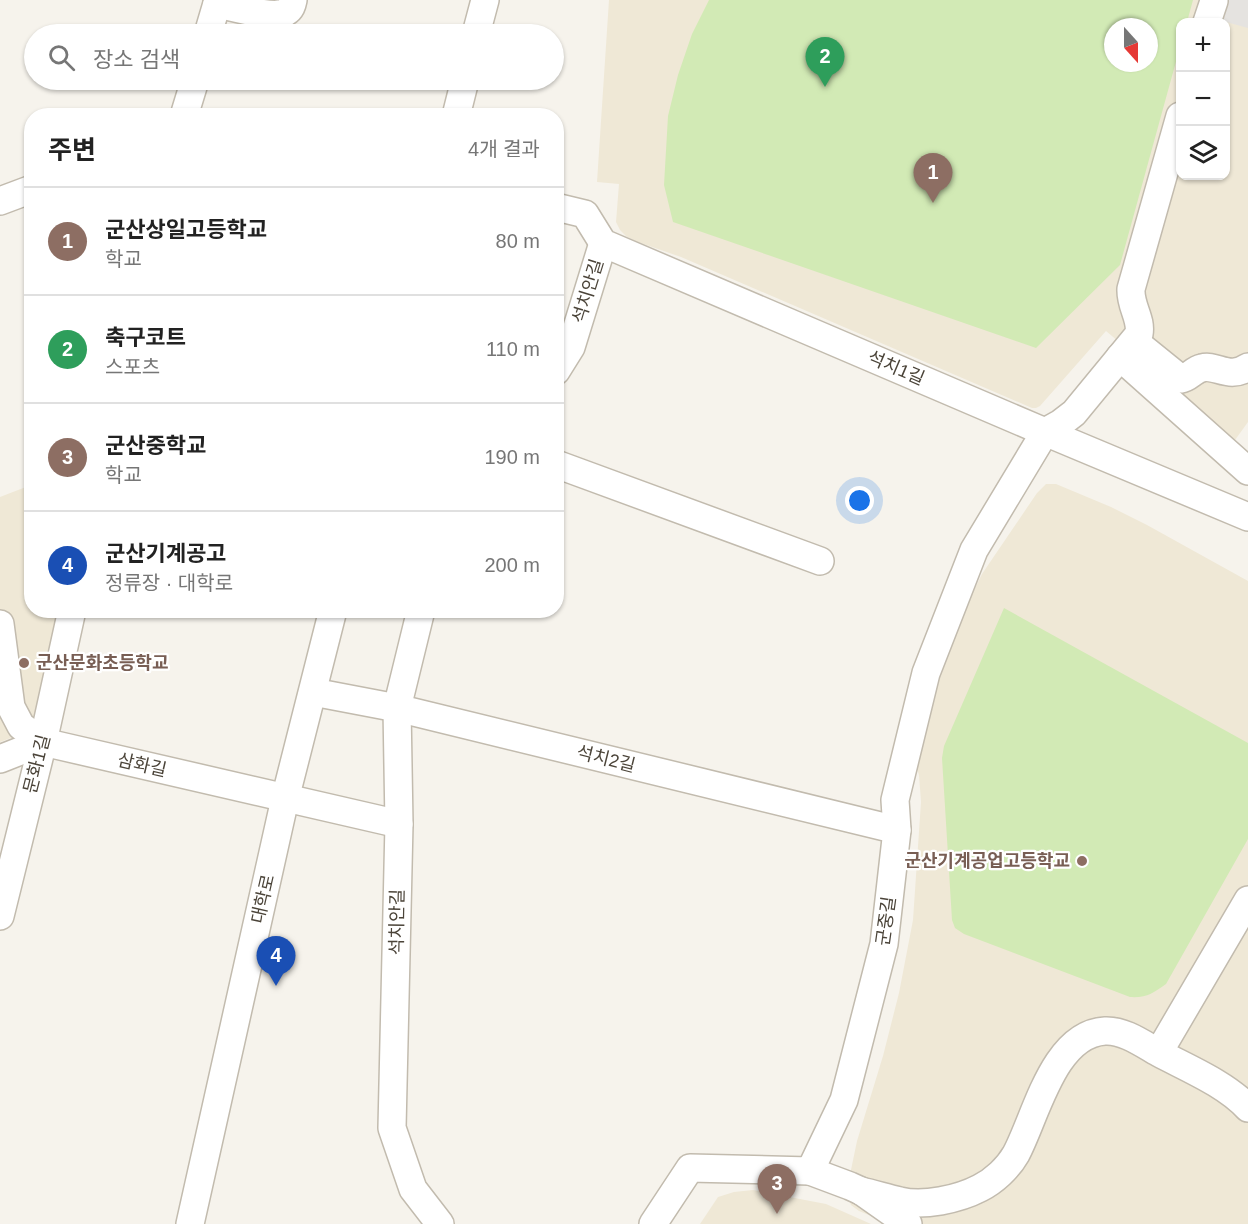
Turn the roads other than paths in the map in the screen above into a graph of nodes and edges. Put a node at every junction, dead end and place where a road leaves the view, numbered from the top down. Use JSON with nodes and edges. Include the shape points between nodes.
{"nodes":[{"id":1,"x":293,"y":0,"type":"edge"},
{"id":2,"x":485,"y":0,"type":"edge"},
{"id":3,"x":1214,"y":1,"type":"edge"},
{"id":4,"x":218,"y":2,"type":"edge"},
{"id":5,"x":1208,"y":18,"type":"edge"},
{"id":6,"x":211,"y":24,"type":"edge"},
{"id":7,"x":479,"y":24,"type":"edge"},
{"id":8,"x":192,"y":90,"type":"edge"},
{"id":9,"x":462,"y":90,"type":"edge"},
{"id":10,"x":186,"y":108,"type":"edge"},
{"id":11,"x":458,"y":108,"type":"edge"},
{"id":12,"x":1177,"y":126,"type":"edge"},
{"id":13,"x":24,"y":192,"type":"edge"},
{"id":14,"x":0,"y":201,"type":"edge"},
{"id":15,"x":564,"y":209,"type":"edge"},
{"id":16,"x":603,"y":243,"type":"junction"},
{"id":17,"x":1127,"y":349,"type":"junction"},
{"id":18,"x":564,"y":358,"type":"edge"},
{"id":19,"x":1248,"y":367,"type":"edge"},
{"id":20,"x":1045,"y":432,"type":"junction"},
{"id":21,"x":564,"y":467,"type":"edge"},
{"id":22,"x":1248,"y":471,"type":"edge"},
{"id":23,"x":1248,"y":517,"type":"edge"},
{"id":24,"x":820,"y":561,"type":"dead end"},
{"id":25,"x":70,"y":618,"type":"edge"},
{"id":26,"x":331,"y":618,"type":"edge"},
{"id":27,"x":419,"y":618,"type":"edge"},
{"id":28,"x":1,"y":640,"type":"edge"},
{"id":29,"x":313,"y":692,"type":"junction"},
{"id":30,"x":398,"y":708,"type":"junction"},
{"id":31,"x":43,"y":742,"type":"junction"},
{"id":32,"x":0,"y":759,"type":"edge"},
{"id":33,"x":285,"y":799,"type":"junction"},
{"id":34,"x":399,"y":824,"type":"junction"},
{"id":35,"x":897,"y":830,"type":"junction"},
{"id":36,"x":1248,"y":900,"type":"edge"},
{"id":37,"x":0,"y":916,"type":"edge"},
{"id":38,"x":1158,"y":1052,"type":"junction"},
{"id":39,"x":1248,"y":1108,"type":"edge"},
{"id":40,"x":810,"y":1171,"type":"junction"},
{"id":41,"x":861,"y":1191,"type":"junction"},
{"id":42,"x":192,"y":1224,"type":"edge"},
{"id":43,"x":440,"y":1224,"type":"edge"},
{"id":44,"x":653,"y":1224,"type":"edge"},
{"id":45,"x":908,"y":1224,"type":"edge"}],
"edges":[{"from":1,"to":4,"type":"street","via":[[285,13],[274,15]]},
{"from":2,"to":7,"type":"street"},
{"from":3,"to":5,"type":"street"},
{"from":4,"to":6,"type":"street"},
{"from":8,"to":10,"type":"street"},
{"from":9,"to":11,"type":"street"},
{"from":12,"to":17,"type":"street","via":[[1131,289],[1140,328]]},
{"from":13,"to":14,"type":"street"},
{"from":15,"to":16,"type":"street","via":[[585,214]]},
{"from":16,"to":18,"type":"street","name":"석치안길","via":[[571,347]]},
{"from":16,"to":20,"type":"street","name":"석치1길"},
{"from":17,"to":19,"type":"street","via":[[1181,379],[1203,368],[1232,373]]},
{"from":17,"to":20,"type":"street","via":[[1074,413]]},
{"from":17,"to":22,"type":"street"},
{"from":20,"to":23,"type":"street","name":"석치1길"},
{"from":20,"to":35,"type":"street","name":"군중길","via":[[974,550],[926,673],[895,800]]},
{"from":21,"to":24,"type":"street"},
{"from":25,"to":31,"type":"street","name":"문화1길"},
{"from":26,"to":29,"type":"street","name":"대학로"},
{"from":27,"to":30,"type":"street","name":"석치안길"},
{"from":28,"to":31,"type":"street","via":[[11,707],[21,726]]},
{"from":29,"to":30,"type":"street","name":"석치2길"},
{"from":29,"to":33,"type":"street","name":"대학로"},
{"from":30,"to":34,"type":"street","name":"석치안길"},
{"from":30,"to":35,"type":"street","name":"석치2길"},
{"from":31,"to":32,"type":"street"},
{"from":31,"to":33,"type":"street","name":"삼화길"},
{"from":31,"to":37,"type":"street","name":"문화1길"},
{"from":33,"to":34,"type":"street","name":"삼화길"},
{"from":33,"to":42,"type":"street","name":"대학로"},
{"from":34,"to":43,"type":"street","name":"석치안길","via":[[392,1128],[412,1189]]},
{"from":35,"to":40,"type":"street","name":"군중길","via":[[884,944],[844,1100]]},
{"from":36,"to":38,"type":"street"},
{"from":38,"to":39,"type":"street","via":[[1216,1083]]},
{"from":38,"to":41,"type":"street","via":[[1127,1035],[1106,1031],[1085,1036],[1069,1048],[1052,1073],[1015,1156],[981,1188],[956,1198],[930,1202],[903,1202]]},
{"from":40,"to":41,"type":"street"},
{"from":40,"to":44,"type":"street","via":[[690,1168]]},
{"from":41,"to":45,"type":"street"}]}
